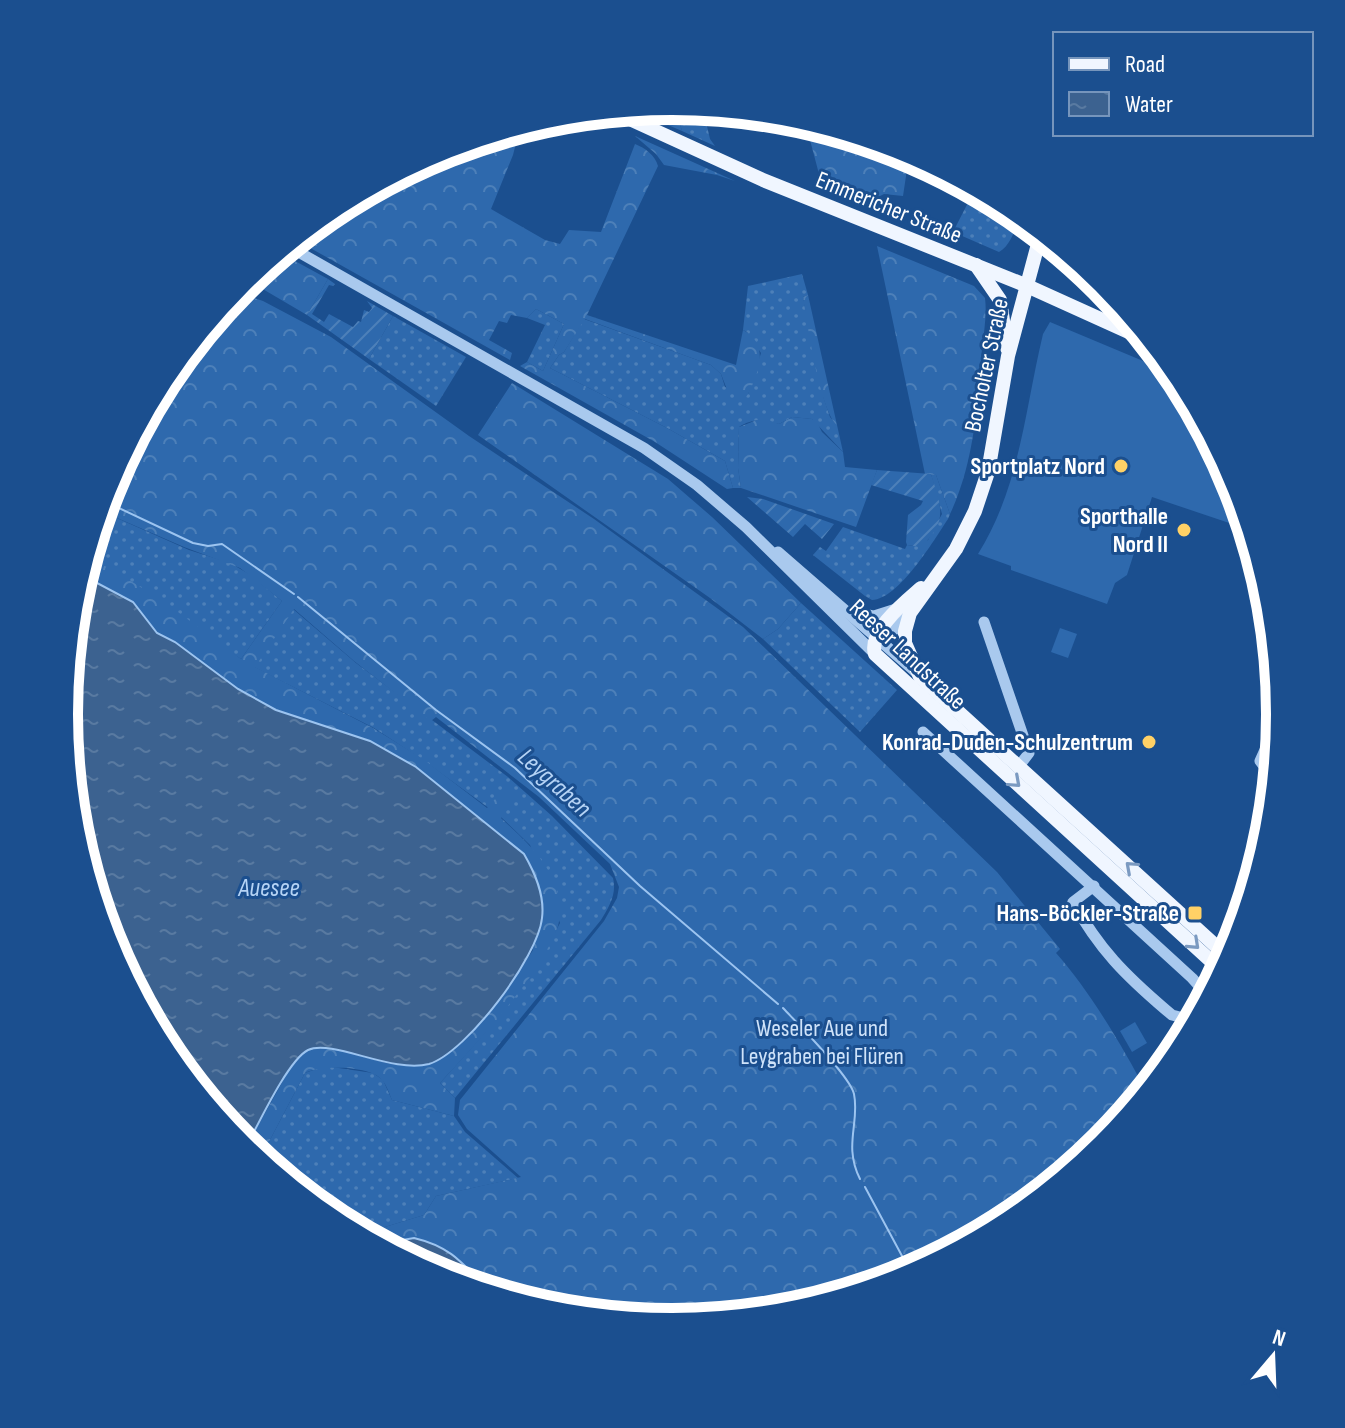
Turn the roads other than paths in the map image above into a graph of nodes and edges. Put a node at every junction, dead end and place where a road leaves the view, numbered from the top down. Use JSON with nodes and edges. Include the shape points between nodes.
{"nodes":[{"id":1,"x":634,"y":121,"type":"edge"},
{"id":2,"x":1037,"y":245,"type":"edge"},
{"id":3,"x":299,"y":252,"type":"edge"},
{"id":4,"x":976,"y":265,"type":"junction"},
{"id":5,"x":1025,"y":285,"type":"junction"},
{"id":6,"x":1126,"y":331,"type":"edge"},
{"id":7,"x":1008,"y":356,"type":"junction"},
{"id":8,"x":746,"y":527,"type":"junction"},
{"id":9,"x":842,"y":607,"type":"junction"},
{"id":10,"x":905,"y":610,"type":"junction"},
{"id":11,"x":984,"y":622,"type":"dead end"},
{"id":12,"x":873,"y":644,"type":"junction"},
{"id":13,"x":920,"y":677,"type":"junction"},
{"id":14,"x":923,"y":732,"type":"dead end"},
{"id":15,"x":1266,"y":747,"type":"edge"},
{"id":16,"x":1019,"y":766,"type":"junction"},
{"id":17,"x":1265,"y":767,"type":"edge"},
{"id":18,"x":1094,"y":886,"type":"junction"},
{"id":19,"x":1219,"y":949,"type":"edge"},
{"id":20,"x":1213,"y":962,"type":"edge"},
{"id":21,"x":1200,"y":987,"type":"edge"},
{"id":22,"x":1183,"y":1018,"type":"edge"}],
"edges":[{"from":1,"to":4,"type":"main road","name":"Emmericher Straße"},
{"from":2,"to":5,"type":"main road","name":"Bocholter Straße"},
{"from":3,"to":8,"type":"street","name":"Reeser Landstraße","via":[[644,448]]},
{"from":4,"to":5,"type":"main road","name":"Emmericher Straße"},
{"from":4,"to":7,"type":"main road","via":[[1000,300]]},
{"from":5,"to":6,"type":"main road","name":"Emmericher Straße"},
{"from":5,"to":7,"type":"main road","name":"Bocholter Straße"},
{"from":7,"to":10,"type":"main road","name":"Bocholter Straße","via":[[988,472],[975,511],[956,549]]},
{"from":8,"to":9,"type":"street","name":"Reeser Landstraße"},
{"from":8,"to":12,"type":"street","name":"Reeser Landstraße"},
{"from":9,"to":10,"type":"street","via":[[874,616]]},
{"from":9,"to":12,"type":"street","name":"Reeser Landstraße"},
{"from":10,"to":12,"type":"main road","name":"Bocholter Straße"},
{"from":10,"to":13,"type":"main road","via":[[905,643]]},
{"from":11,"to":16,"type":"street","name":"Reeser Landstraße","via":[[1029,753]]},
{"from":12,"to":13,"type":"street","name":"Reeser Landstraße"},
{"from":12,"to":20,"type":"main road","name":"Reeser Landstraße","one_way":true},
{"from":13,"to":16,"type":"main road","name":"Reeser Landstraße"},
{"from":14,"to":18,"type":"street"},
{"from":15,"to":17,"type":"street","via":[[1260,761]]},
{"from":19,"to":16,"type":"main road","name":"Reeser Landstraße","one_way":true},
{"from":18,"to":21,"type":"street"},
{"from":18,"to":22,"type":"street","via":[[1073,902],[1091,936],[1166,1010]]}]}
